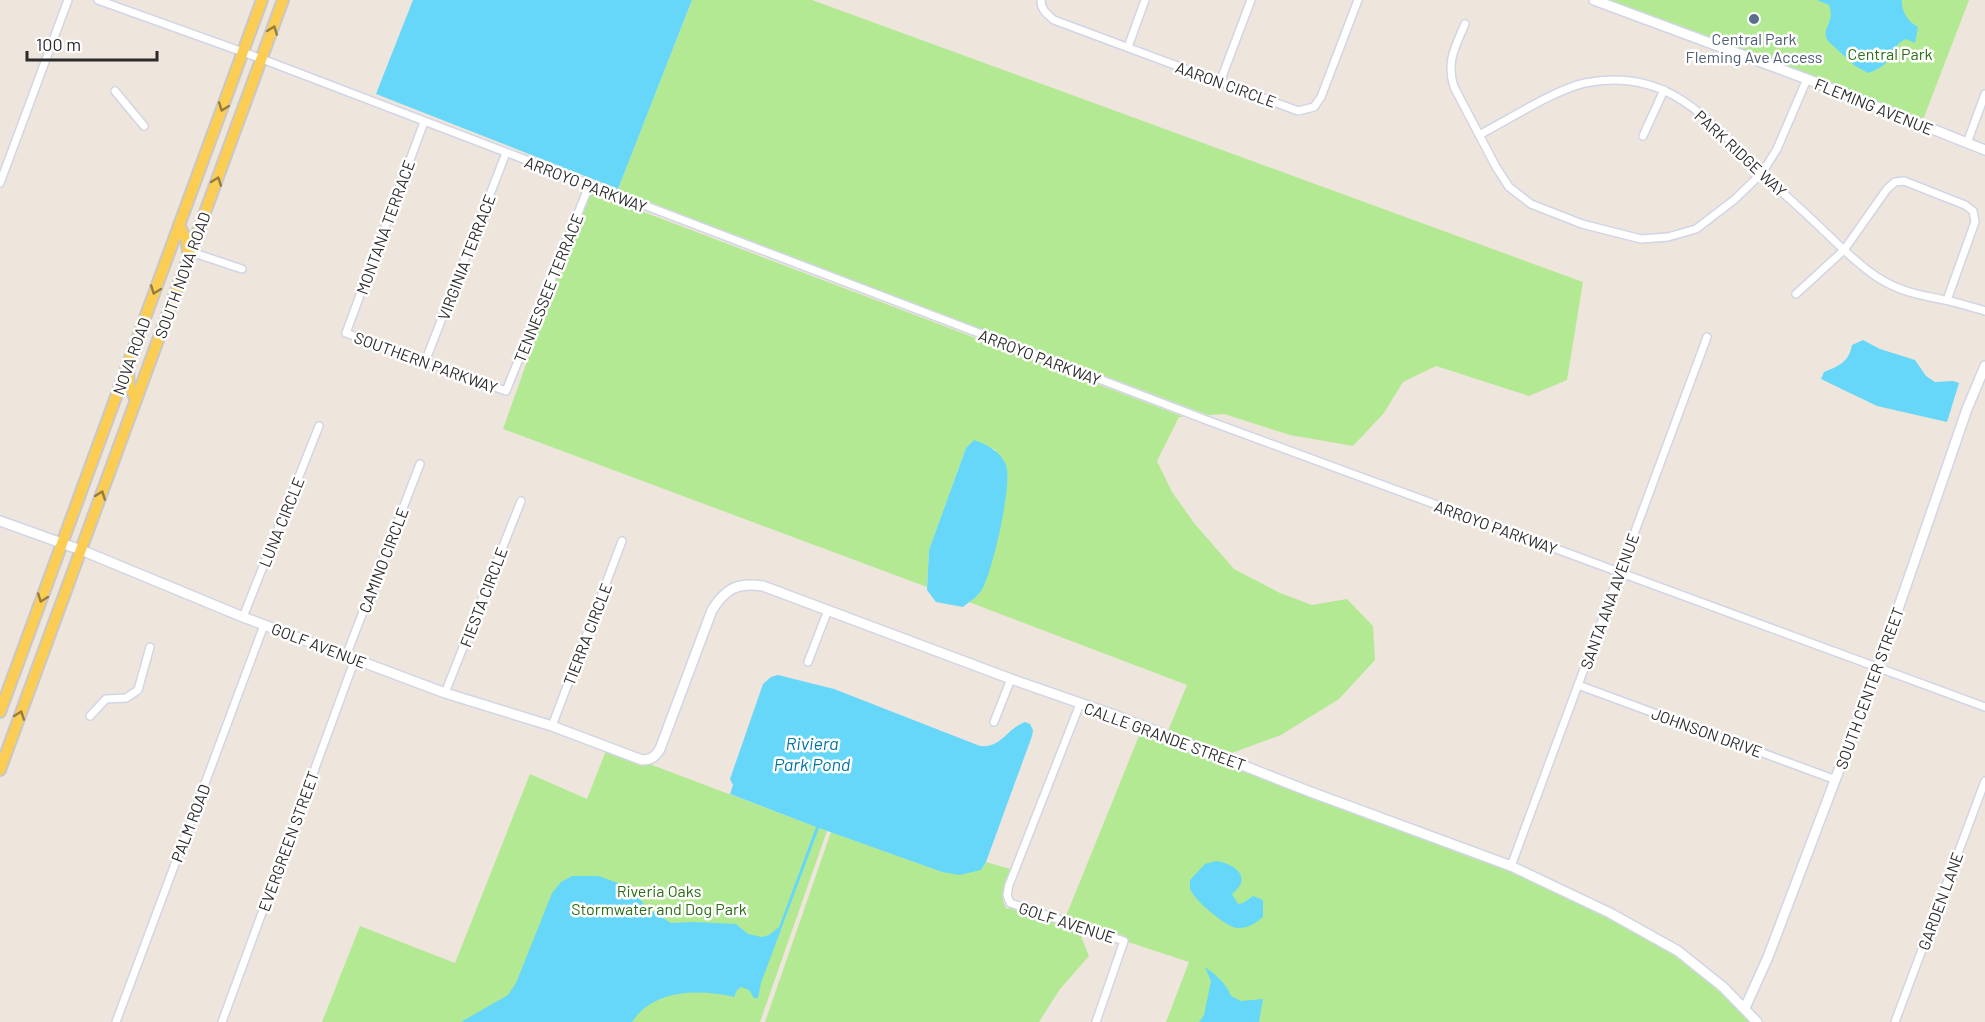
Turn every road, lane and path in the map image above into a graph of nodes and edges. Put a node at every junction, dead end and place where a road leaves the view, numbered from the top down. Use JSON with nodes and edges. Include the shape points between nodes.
{"nodes":[{"id":1,"x":68,"y":0,"type":"edge"},
{"id":2,"x":98,"y":0,"type":"edge"},
{"id":3,"x":262,"y":0,"type":"edge"},
{"id":4,"x":284,"y":0,"type":"edge"},
{"id":5,"x":1041,"y":0,"type":"edge"},
{"id":6,"x":1145,"y":0,"type":"edge"},
{"id":7,"x":1251,"y":0,"type":"edge"},
{"id":8,"x":1358,"y":0,"type":"edge"},
{"id":9,"x":1594,"y":0,"type":"edge"},
{"id":10,"x":1465,"y":24,"type":"dead end"},
{"id":11,"x":1128,"y":47,"type":"junction"},
{"id":12,"x":243,"y":52,"type":"junction"},
{"id":13,"x":262,"y":59,"type":"junction"},
{"id":14,"x":1807,"y":79,"type":"junction"},
{"id":15,"x":1220,"y":82,"type":"junction"},
{"id":16,"x":1664,"y":90,"type":"junction"},
{"id":17,"x":115,"y":91,"type":"dead end"},
{"id":18,"x":1985,"y":94,"type":"edge"},
{"id":19,"x":424,"y":122,"type":"junction"},
{"id":20,"x":144,"y":126,"type":"dead end"},
{"id":21,"x":1479,"y":135,"type":"junction"},
{"id":22,"x":1643,"y":136,"type":"dead end"},
{"id":23,"x":1966,"y":143,"type":"junction"},
{"id":24,"x":1985,"y":150,"type":"edge"},
{"id":25,"x":506,"y":153,"type":"junction"},
{"id":26,"x":1762,"y":173,"type":"junction"},
{"id":27,"x":0,"y":183,"type":"edge"},
{"id":28,"x":589,"y":186,"type":"junction"},
{"id":29,"x":179,"y":225,"type":"junction"},
{"id":30,"x":1844,"y":250,"type":"junction"},
{"id":31,"x":190,"y":254,"type":"junction"},
{"id":32,"x":242,"y":269,"type":"dead end"},
{"id":33,"x":1796,"y":294,"type":"dead end"},
{"id":34,"x":1947,"y":300,"type":"junction"},
{"id":35,"x":1985,"y":311,"type":"edge"},
{"id":36,"x":346,"y":333,"type":"joint"},
{"id":37,"x":1707,"y":337,"type":"dead end"},
{"id":38,"x":425,"y":362,"type":"junction"},
{"id":39,"x":127,"y":366,"type":"junction"},
{"id":40,"x":1985,"y":366,"type":"edge"},
{"id":41,"x":506,"y":391,"type":"joint"},
{"id":42,"x":136,"y":400,"type":"junction"},
{"id":43,"x":319,"y":426,"type":"dead end"},
{"id":44,"x":420,"y":464,"type":"dead end"},
{"id":45,"x":521,"y":501,"type":"dead end"},
{"id":46,"x":0,"y":521,"type":"edge"},
{"id":47,"x":622,"y":541,"type":"dead end"},
{"id":48,"x":62,"y":543,"type":"junction"},
{"id":49,"x":81,"y":550,"type":"junction"},
{"id":50,"x":1620,"y":573,"type":"junction"},
{"id":51,"x":828,"y":610,"type":"junction"},
{"id":52,"x":243,"y":617,"type":"junction"},
{"id":53,"x":264,"y":625,"type":"junction"},
{"id":54,"x":150,"y":647,"type":"dead end"},
{"id":55,"x":351,"y":657,"type":"junction"},
{"id":56,"x":808,"y":662,"type":"dead end"},
{"id":57,"x":1878,"y":667,"type":"junction"},
{"id":58,"x":1011,"y":679,"type":"junction"},
{"id":59,"x":1578,"y":685,"type":"junction"},
{"id":60,"x":445,"y":693,"type":"junction"},
{"id":61,"x":1080,"y":704,"type":"junction"},
{"id":62,"x":1985,"y":707,"type":"edge"},
{"id":63,"x":0,"y":712,"type":"edge"},
{"id":64,"x":90,"y":716,"type":"dead end"},
{"id":65,"x":994,"y":722,"type":"dead end"},
{"id":66,"x":552,"y":726,"type":"junction"},
{"id":67,"x":642,"y":760,"type":"joint"},
{"id":68,"x":0,"y":770,"type":"edge"},
{"id":69,"x":1836,"y":780,"type":"junction"},
{"id":70,"x":1985,"y":781,"type":"edge"},
{"id":71,"x":1511,"y":866,"type":"junction"},
{"id":72,"x":1745,"y":1008,"type":"junction"},
{"id":73,"x":116,"y":1022,"type":"edge"},
{"id":74,"x":222,"y":1022,"type":"edge"},
{"id":75,"x":1096,"y":1022,"type":"edge"},
{"id":76,"x":1757,"y":1022,"type":"edge"},
{"id":77,"x":1895,"y":1022,"type":"edge"}],
"edges":[{"from":1,"to":27,"type":"street"},
{"from":2,"to":12,"type":"street","name":"ARROYO PARKWAY"},
{"from":3,"to":12,"type":"main road","name":"NOVA ROAD"},
{"from":13,"to":4,"type":"main road","name":"SOUTH NOVA ROAD","one_way":true},
{"from":5,"to":11,"type":"street","name":"AARON CIRCLE","via":[[1046,14],[1054,20]]},
{"from":6,"to":11,"type":"street"},
{"from":7,"to":15,"type":"street"},
{"from":8,"to":15,"type":"street","name":"AARON CIRCLE","via":[[1314,107],[1298,111]]},
{"from":9,"to":14,"type":"street","name":"FLEMING AVENUE"},
{"from":10,"to":21,"type":"street","via":[[1449,73]]},
{"from":11,"to":15,"type":"street","name":"AARON CIRCLE"},
{"from":12,"to":13,"type":"street","name":"ARROYO PARKWAY"},
{"from":12,"to":29,"type":"main road","name":"NOVA ROAD","one_way":true},
{"from":13,"to":19,"type":"street","name":"ARROYO PARKWAY"},
{"from":31,"to":13,"type":"main road","name":"SOUTH NOVA ROAD","one_way":true},
{"from":14,"to":23,"type":"street","name":"FLEMING AVENUE"},
{"from":14,"to":26,"type":"street"},
{"from":16,"to":21,"type":"street","name":"PARK RIDGE WAY","via":[[1618,79],[1583,83]]},
{"from":16,"to":22,"type":"street"},
{"from":16,"to":26,"type":"street","name":"PARK RIDGE WAY","via":[[1701,112]]},
{"from":17,"to":20,"type":"street"},
{"from":18,"to":23,"type":"street"},
{"from":19,"to":25,"type":"street","name":"ARROYO PARKWAY"},
{"from":19,"to":36,"type":"street","name":"MONTANA TERRACE"},
{"from":21,"to":26,"type":"street","via":[[1509,187],[1531,204],[1582,224],[1641,239],[1696,229]]},
{"from":23,"to":24,"type":"street","name":"FLEMING AVENUE"},
{"from":25,"to":28,"type":"street","name":"ARROYO PARKWAY"},
{"from":25,"to":38,"type":"street","name":"VIRGINIA TERRACE"},
{"from":26,"to":30,"type":"street","name":"PARK RIDGE WAY"},
{"from":28,"to":41,"type":"street","name":"TENNESSEE TERRACE"},
{"from":28,"to":50,"type":"street","name":"ARROYO PARKWAY"},
{"from":29,"to":31,"type":"main road"},
{"from":29,"to":39,"type":"main road","name":"NOVA ROAD","one_way":true},
{"from":30,"to":33,"type":"street"},
{"from":30,"to":34,"type":"street","name":"PARK RIDGE WAY","via":[[1889,284],[1912,294]]},
{"from":30,"to":34,"type":"street","via":[[1895,182],[1904,181],[1965,205],[1975,222]]},
{"from":31,"to":32,"type":"street"},
{"from":31,"to":42,"type":"main road","name":"SOUTH NOVA ROAD"},
{"from":34,"to":35,"type":"street","name":"PARK RIDGE WAY"},
{"from":36,"to":38,"type":"street","name":"SOUTHERN PARKWAY"},
{"from":37,"to":50,"type":"street","name":"SANTA ANA AVENUE"},
{"from":38,"to":41,"type":"street","name":"SOUTHERN PARKWAY"},
{"from":39,"to":42,"type":"main road"},
{"from":39,"to":48,"type":"main road","name":"NOVA ROAD"},
{"from":40,"to":57,"type":"street","name":"SOUTH CENTER STREET"},
{"from":49,"to":42,"type":"main road","name":"SOUTH NOVA ROAD","one_way":true},
{"from":43,"to":52,"type":"street","name":"LUNA CIRCLE"},
{"from":44,"to":55,"type":"street","name":"CAMINO CIRCLE"},
{"from":45,"to":60,"type":"street","name":"FIESTA CIRCLE"},
{"from":46,"to":48,"type":"street","name":"GOLF AVENUE"},
{"from":47,"to":66,"type":"street","name":"TIERRA CIRCLE"},
{"from":48,"to":49,"type":"street","name":"GOLF AVENUE"},
{"from":48,"to":63,"type":"main road","name":"NOVA ROAD","one_way":true},
{"from":49,"to":52,"type":"street","name":"GOLF AVENUE"},
{"from":68,"to":49,"type":"main road","one_way":true},
{"from":50,"to":57,"type":"street","name":"ARROYO PARKWAY"},
{"from":50,"to":59,"type":"street","name":"SANTA ANA AVENUE"},
{"from":51,"to":56,"type":"street"},
{"from":51,"to":58,"type":"street","name":"CALLE GRANDE STREET"},
{"from":51,"to":67,"type":"street","name":"CALLE GRANDE STREET","via":[[747,584],[721,597],[712,610],[660,749],[656,756]]},
{"from":52,"to":53,"type":"street","name":"GOLF AVENUE"},
{"from":53,"to":55,"type":"street","name":"GOLF AVENUE"},
{"from":53,"to":73,"type":"street","name":"PALM ROAD"},
{"from":54,"to":64,"type":"street","via":[[138,690],[126,698],[106,699]]},
{"from":55,"to":60,"type":"street","name":"GOLF AVENUE"},
{"from":55,"to":74,"type":"street","name":"EVERGREEN STREET"},
{"from":57,"to":62,"type":"street","name":"ARROYO PARKWAY"},
{"from":57,"to":69,"type":"street","name":"SOUTH CENTER STREET"},
{"from":58,"to":61,"type":"street","name":"CALLE GRANDE STREET"},
{"from":58,"to":65,"type":"street"},
{"from":59,"to":69,"type":"street","name":"JOHNSON DRIVE"},
{"from":59,"to":71,"type":"street","name":"SANTA ANA AVENUE"},
{"from":60,"to":66,"type":"street","name":"GOLF AVENUE"},
{"from":61,"to":71,"type":"street","name":"CALLE GRANDE STREET"},
{"from":61,"to":75,"type":"street","name":"GOLF AVENUE","via":[[1007,895],[1010,903],[1124,941]]},
{"from":66,"to":67,"type":"street","name":"GOLF AVENUE"},
{"from":69,"to":72,"type":"street","name":"SOUTH CENTER STREET"},
{"from":70,"to":77,"type":"street","name":"GARDEN LANE"},
{"from":71,"to":72,"type":"street","name":"CALLE GRANDE STREET","via":[[1610,913],[1678,951]]},
{"from":72,"to":76,"type":"street","name":"CALLE GRANDE STREET"}]}
